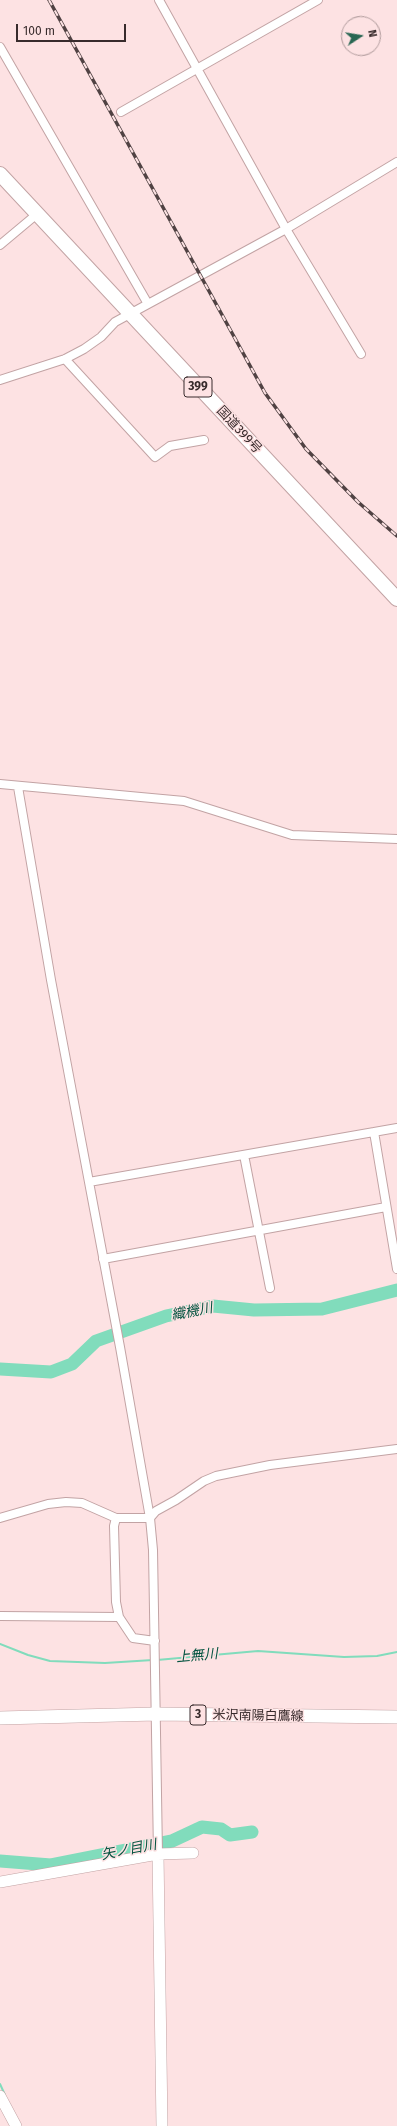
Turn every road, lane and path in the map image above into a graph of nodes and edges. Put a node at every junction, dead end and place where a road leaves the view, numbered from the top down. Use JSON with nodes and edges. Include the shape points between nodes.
{"nodes":[{"id":1,"x":159,"y":0,"type":"edge"},
{"id":2,"x":318,"y":0,"type":"edge"},
{"id":3,"x":0,"y":47,"type":"edge"},
{"id":4,"x":198,"y":68,"type":"junction"},
{"id":5,"x":121,"y":112,"type":"dead end"},
{"id":6,"x":397,"y":162,"type":"edge"},
{"id":7,"x":0,"y":174,"type":"edge"},
{"id":8,"x":37,"y":214,"type":"junction"},
{"id":9,"x":286,"y":229,"type":"junction"},
{"id":10,"x":0,"y":245,"type":"edge"},
{"id":11,"x":148,"y":304,"type":"junction"},
{"id":12,"x":130,"y":314,"type":"junction"},
{"id":13,"x":361,"y":354,"type":"dead end"},
{"id":14,"x":64,"y":359,"type":"junction"},
{"id":15,"x":0,"y":380,"type":"edge"},
{"id":16,"x":204,"y":440,"type":"dead end"},
{"id":17,"x":397,"y":599,"type":"edge"},
{"id":18,"x":0,"y":784,"type":"edge"},
{"id":19,"x":18,"y":787,"type":"junction"},
{"id":20,"x":397,"y":839,"type":"edge"},
{"id":21,"x":397,"y":1128,"type":"edge"},
{"id":22,"x":374,"y":1132,"type":"junction"},
{"id":23,"x":244,"y":1155,"type":"junction"},
{"id":24,"x":89,"y":1182,"type":"junction"},
{"id":25,"x":386,"y":1207,"type":"junction"},
{"id":26,"x":258,"y":1230,"type":"junction"},
{"id":27,"x":103,"y":1259,"type":"junction"},
{"id":28,"x":397,"y":1269,"type":"edge"},
{"id":29,"x":270,"y":1288,"type":"dead end"},
{"id":30,"x":397,"y":1449,"type":"edge"},
{"id":31,"x":0,"y":1518,"type":"edge"},
{"id":32,"x":116,"y":1518,"type":"junction"},
{"id":33,"x":150,"y":1518,"type":"junction"},
{"id":34,"x":0,"y":1616,"type":"edge"},
{"id":35,"x":119,"y":1617,"type":"junction"},
{"id":36,"x":155,"y":1641,"type":"junction"},
{"id":37,"x":156,"y":1714,"type":"junction"},
{"id":38,"x":397,"y":1717,"type":"edge"},
{"id":39,"x":0,"y":1718,"type":"edge"},
{"id":40,"x":193,"y":1853,"type":"dead end"},
{"id":41,"x":158,"y":1854,"type":"junction"},
{"id":42,"x":0,"y":1882,"type":"edge"},
{"id":43,"x":0,"y":2096,"type":"edge"},
{"id":44,"x":16,"y":2126,"type":"edge"},
{"id":45,"x":162,"y":2126,"type":"edge"}],
"edges":[{"from":1,"to":4,"type":"street"},
{"from":2,"to":4,"type":"street"},
{"from":3,"to":11,"type":"street"},
{"from":4,"to":5,"type":"street"},
{"from":4,"to":9,"type":"street"},
{"from":6,"to":9,"type":"street"},
{"from":7,"to":8,"type":"highway","name":"国道399号","number":"399"},
{"from":8,"to":10,"type":"street"},
{"from":8,"to":12,"type":"highway","name":"国道399号","number":"399"},
{"from":9,"to":11,"type":"street"},
{"from":9,"to":13,"type":"street"},
{"from":11,"to":12,"type":"street"},
{"from":12,"to":14,"type":"street","via":[[115,322],[102,337]]},
{"from":12,"to":17,"type":"highway","name":"国道399号","number":"399"},
{"from":14,"to":15,"type":"street"},
{"from":14,"to":16,"type":"street","via":[[156,457],[170,446]]},
{"from":18,"to":19,"type":"street"},
{"from":19,"to":20,"type":"street","via":[[184,801],[292,835]]},
{"from":19,"to":24,"type":"street"},
{"from":21,"to":22,"type":"street"},
{"from":22,"to":23,"type":"street"},
{"from":22,"to":25,"type":"street"},
{"from":23,"to":24,"type":"street"},
{"from":23,"to":26,"type":"street"},
{"from":24,"to":27,"type":"street"},
{"from":25,"to":26,"type":"street"},
{"from":25,"to":28,"type":"street"},
{"from":26,"to":27,"type":"street"},
{"from":26,"to":29,"type":"street"},
{"from":27,"to":33,"type":"street"},
{"from":30,"to":33,"type":"street","via":[[270,1465],[216,1476],[156,1511]]},
{"from":31,"to":32,"type":"street","via":[[48,1504],[66,1502],[82,1503]]},
{"from":32,"to":33,"type":"street"},
{"from":32,"to":35,"type":"street","via":[[116,1602]]},
{"from":33,"to":36,"type":"street","via":[[154,1550]]},
{"from":34,"to":35,"type":"street"},
{"from":35,"to":36,"type":"street","via":[[133,1638]]},
{"from":36,"to":37,"type":"street"},
{"from":37,"to":38,"type":"main road","name":"米沢南陽白鷹線","number":"3"},
{"from":37,"to":39,"type":"main road","name":"米沢南陽白鷹線","number":"3"},
{"from":37,"to":41,"type":"street"},
{"from":40,"to":41,"type":"street"},
{"from":41,"to":42,"type":"street"},
{"from":41,"to":45,"type":"street"},
{"from":43,"to":44,"type":"street"}]}
